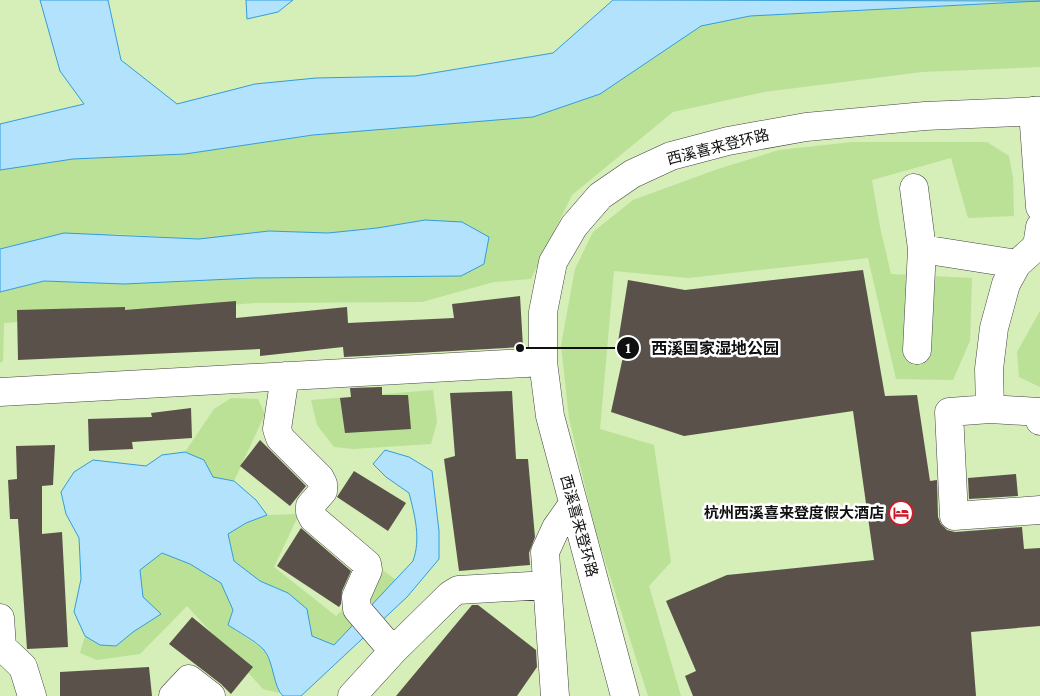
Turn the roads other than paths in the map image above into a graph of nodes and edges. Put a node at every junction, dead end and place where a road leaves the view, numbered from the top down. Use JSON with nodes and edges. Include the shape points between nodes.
{"nodes":[{"id":1,"x":1036,"y":111,"type":"edge"},
{"id":2,"x":914,"y":188,"type":"dead end"},
{"id":3,"x":1040,"y":207,"type":"edge"},
{"id":4,"x":1040,"y":227,"type":"edge"},
{"id":5,"x":922,"y":249,"type":"junction"},
{"id":6,"x":1017,"y":264,"type":"junction"},
{"id":7,"x":917,"y":350,"type":"dead end"},
{"id":8,"x":543,"y":362,"type":"junction"},
{"id":9,"x":285,"y":376,"type":"junction"},
{"id":10,"x":0,"y":392,"type":"edge"},
{"id":11,"x":990,"y":409,"type":"junction"},
{"id":12,"x":1040,"y":421,"type":"edge"},
{"id":13,"x":573,"y":504,"type":"junction"},
{"id":14,"x":1040,"y":510,"type":"edge"},
{"id":15,"x":547,"y":585,"type":"junction"},
{"id":16,"x":0,"y":618,"type":"edge"},
{"id":17,"x":386,"y":644,"type":"junction"},
{"id":18,"x":32,"y":696,"type":"edge"},
{"id":19,"x":173,"y":696,"type":"edge"},
{"id":20,"x":211,"y":696,"type":"edge"},
{"id":21,"x":352,"y":696,"type":"edge"},
{"id":22,"x":556,"y":696,"type":"edge"},
{"id":23,"x":625,"y":696,"type":"edge"}],
"edges":[{"from":1,"to":3,"type":"street"},
{"from":1,"to":8,"type":"street","name":"西溪喜来登环路","via":[[926,116],[806,127],[728,141],[671,156],[632,174],[600,196],[574,226],[553,262],[543,312]]},
{"from":2,"to":5,"type":"street"},
{"from":4,"to":6,"type":"street","via":[[1038,246]]},
{"from":5,"to":6,"type":"street"},
{"from":5,"to":7,"type":"street"},
{"from":6,"to":11,"type":"street","via":[[1006,284],[994,328],[988,369]]},
{"from":8,"to":9,"type":"street"},
{"from":8,"to":13,"type":"street","name":"西溪喜来登环路","via":[[550,416]]},
{"from":9,"to":10,"type":"street"},
{"from":9,"to":17,"type":"street","via":[[277,429],[280,438],[324,484],[324,491],[310,506],[313,518],[367,564],[368,570],[356,598],[357,609]]},
{"from":11,"to":12,"type":"street","via":[[1039,412]]},
{"from":11,"to":14,"type":"street","via":[[949,412],[954,516]]},
{"from":13,"to":15,"type":"street","via":[[544,552]]},
{"from":13,"to":23,"type":"street","name":"西溪喜来登环路"},
{"from":15,"to":17,"type":"street","via":[[458,590]]},
{"from":15,"to":22,"type":"street"},
{"from":16,"to":18,"type":"street","via":[[2,647],[23,667]]},
{"from":17,"to":21,"type":"street"},
{"from":19,"to":20,"type":"street","via":[[189,678]]}]}
